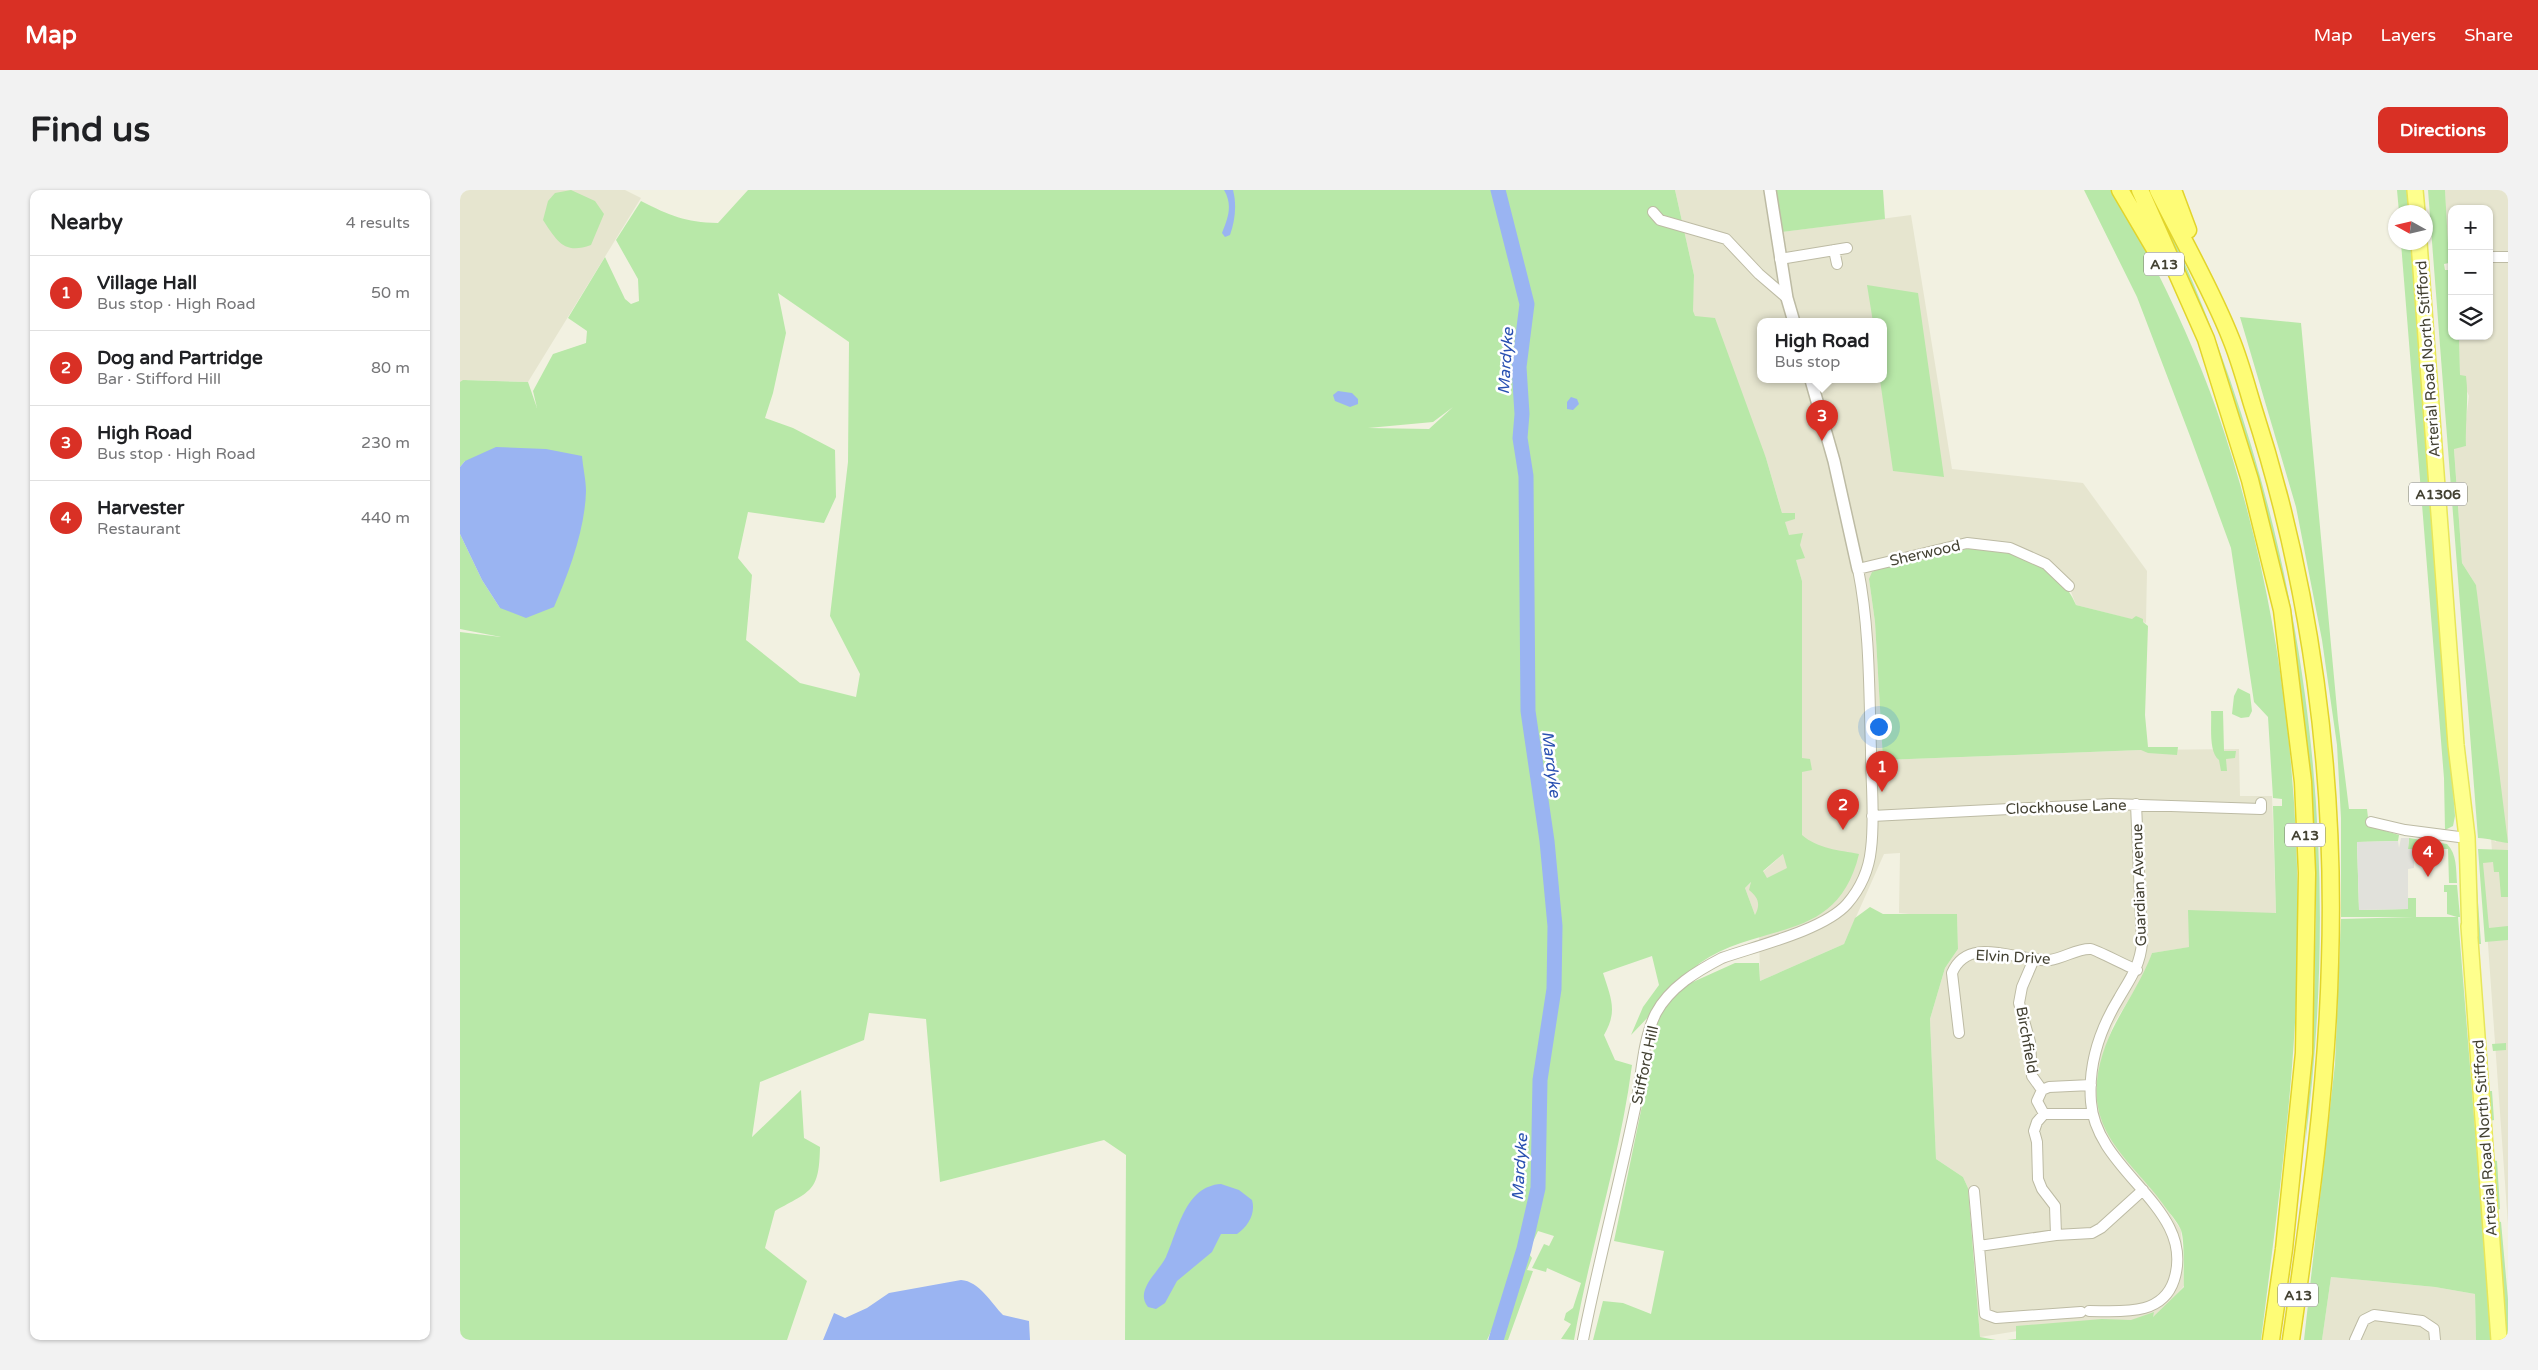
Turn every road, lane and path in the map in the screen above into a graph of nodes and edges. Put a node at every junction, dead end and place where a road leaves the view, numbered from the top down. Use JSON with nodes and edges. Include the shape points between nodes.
{"nodes":[{"id":1,"x":1770,"y":190,"type":"edge"},
{"id":2,"x":2120,"y":190,"type":"edge"},
{"id":3,"x":2140,"y":190,"type":"edge"},
{"id":4,"x":2158,"y":190,"type":"edge"},
{"id":5,"x":2173,"y":190,"type":"edge"},
{"id":6,"x":2415,"y":190,"type":"edge"},
{"id":7,"x":2416,"y":205,"type":"edge"},
{"id":8,"x":1653,"y":212,"type":"dead end"},
{"id":9,"x":1847,"y":248,"type":"dead end"},
{"id":10,"x":1834,"y":250,"type":"junction"},
{"id":11,"x":2420,"y":250,"type":"edge"},
{"id":12,"x":2493,"y":257,"type":"edge"},
{"id":13,"x":2508,"y":257,"type":"edge"},
{"id":14,"x":1780,"y":259,"type":"junction"},
{"id":15,"x":1837,"y":264,"type":"dead end"},
{"id":16,"x":1787,"y":298,"type":"junction"},
{"id":17,"x":2212,"y":298,"type":"junction"},
{"id":18,"x":1793,"y":318,"type":"edge"},
{"id":19,"x":2206,"y":339,"type":"junction"},
{"id":20,"x":1812,"y":383,"type":"edge"},
{"id":21,"x":1858,"y":569,"type":"junction"},
{"id":22,"x":2069,"y":586,"type":"dead end"},
{"id":23,"x":2456,"y":745,"type":"junction"},
{"id":24,"x":2136,"y":804,"type":"junction"},
{"id":25,"x":2263,"y":807,"type":"dead end"},
{"id":26,"x":1872,"y":816,"type":"junction"},
{"id":27,"x":2371,"y":822,"type":"dead end"},
{"id":28,"x":2459,"y":837,"type":"junction"},
{"id":29,"x":2470,"y":936,"type":"junction"},
{"id":30,"x":2034,"y":959,"type":"junction"},
{"id":31,"x":2137,"y":970,"type":"junction"},
{"id":32,"x":1959,"y":1032,"type":"dead end"},
{"id":33,"x":2091,"y":1086,"type":"junction"},
{"id":34,"x":2042,"y":1090,"type":"junction"},
{"id":35,"x":2044,"y":1114,"type":"junction"},
{"id":36,"x":2092,"y":1114,"type":"junction"},
{"id":37,"x":2143,"y":1190,"type":"junction"},
{"id":38,"x":1974,"y":1191,"type":"dead end"},
{"id":39,"x":2056,"y":1235,"type":"junction"},
{"id":40,"x":1980,"y":1246,"type":"junction"},
{"id":41,"x":1583,"y":1340,"type":"edge"},
{"id":42,"x":2271,"y":1340,"type":"edge"},
{"id":43,"x":2292,"y":1340,"type":"edge"},
{"id":44,"x":2355,"y":1340,"type":"edge"},
{"id":45,"x":2435,"y":1340,"type":"edge"},
{"id":46,"x":2499,"y":1340,"type":"edge"}],
"edges":[{"from":1,"to":14,"type":"street"},
{"from":2,"to":19,"type":"highway","number":"A13"},
{"from":3,"to":19,"type":"highway","number":"A13"},
{"from":4,"to":17,"type":"highway","number":"A13"},
{"from":5,"to":17,"type":"highway","number":"A13"},
{"from":6,"to":7,"type":"main road"},
{"from":8,"to":16,"type":"street","via":[[1660,220],[1726,239]]},
{"from":9,"to":10,"type":"street"},
{"from":10,"to":14,"type":"street"},
{"from":10,"to":15,"type":"street"},
{"from":11,"to":23,"type":"main road","name":"Arterial Road North Stifford","number":"A1306"},
{"from":12,"to":13,"type":"street"},
{"from":14,"to":16,"type":"street"},
{"from":16,"to":18,"type":"street"},
{"from":17,"to":43,"type":"highway","number":"A13","via":[[2231,339],[2272,465],[2306,607],[2326,781],[2330,963],[2319,1118]]},
{"from":19,"to":42,"type":"highway","number":"A13","via":[[2250,480],[2282,610],[2303,782],[2307,873],[2304,1053],[2284,1249]]},
{"from":20,"to":21,"type":"street","via":[[1834,461]]},
{"from":21,"to":22,"type":"street","name":"Sherwood","via":[[1966,543],[2010,548],[2046,564]]},
{"from":21,"to":26,"type":"street","name":"Stifford Hill","via":[[1867,629]]},
{"from":23,"to":28,"type":"main road","name":"Arterial Road North Stifford","number":"A1306"},
{"from":23,"to":29,"type":"main road","name":"Arterial Road North Stifford","number":"A1306","via":[[2467,837]]},
{"from":24,"to":25,"type":"street","name":"Clockhouse Lane"},
{"from":24,"to":26,"type":"street","name":"Clockhouse Lane"},
{"from":24,"to":31,"type":"street","name":"Guardian Avenue","via":[[2142,943]]},
{"from":26,"to":41,"type":"street","name":"Stifford Hill","via":[[1864,878],[1846,905],[1820,923],[1708,965],[1676,988],[1656,1014],[1646,1044],[1635,1109],[1601,1248]]},
{"from":27,"to":28,"type":"street"},
{"from":28,"to":29,"type":"main road","name":"Arterial Road North Stifford","number":"A1306"},
{"from":29,"to":46,"type":"main road","name":"Arterial Road North Stifford","number":"A1306"},
{"from":30,"to":31,"type":"street","name":"Elvin Drive","via":[[2062,958],[2090,949]]},
{"from":30,"to":32,"type":"street","name":"Elvin Drive","via":[[1989,952],[1977,952],[1961,959],[1952,973]]},
{"from":30,"to":34,"type":"street","name":"Birchfield","via":[[2019,1003],[2029,1037],[2032,1076]]},
{"from":31,"to":33,"type":"street","name":"Guardian Avenue","via":[[2105,1024]]},
{"from":33,"to":34,"type":"street","name":"Birchfield"},
{"from":33,"to":36,"type":"street","name":"Guardian Avenue"},
{"from":34,"to":35,"type":"street","name":"Birchfield","via":[[2037,1101]]},
{"from":35,"to":36,"type":"street"},
{"from":35,"to":39,"type":"street","name":"Birchfield","via":[[2034,1131],[2038,1179],[2056,1206]]},
{"from":36,"to":37,"type":"street","name":"Guardian Avenue","via":[[2107,1149]]},
{"from":37,"to":39,"type":"street","via":[[2102,1228],[2078,1235]]},
{"from":37,"to":40,"type":"street","name":"Guardian Avenue","via":[[2163,1216],[2175,1242],[2177,1260],[2171,1288],[2163,1298],[2146,1309],[1996,1318],[1985,1314]]},
{"from":38,"to":40,"type":"street"},
{"from":39,"to":40,"type":"street"},
{"from":44,"to":45,"type":"street","via":[[2364,1320],[2374,1316],[2424,1321],[2434,1329]]}]}
